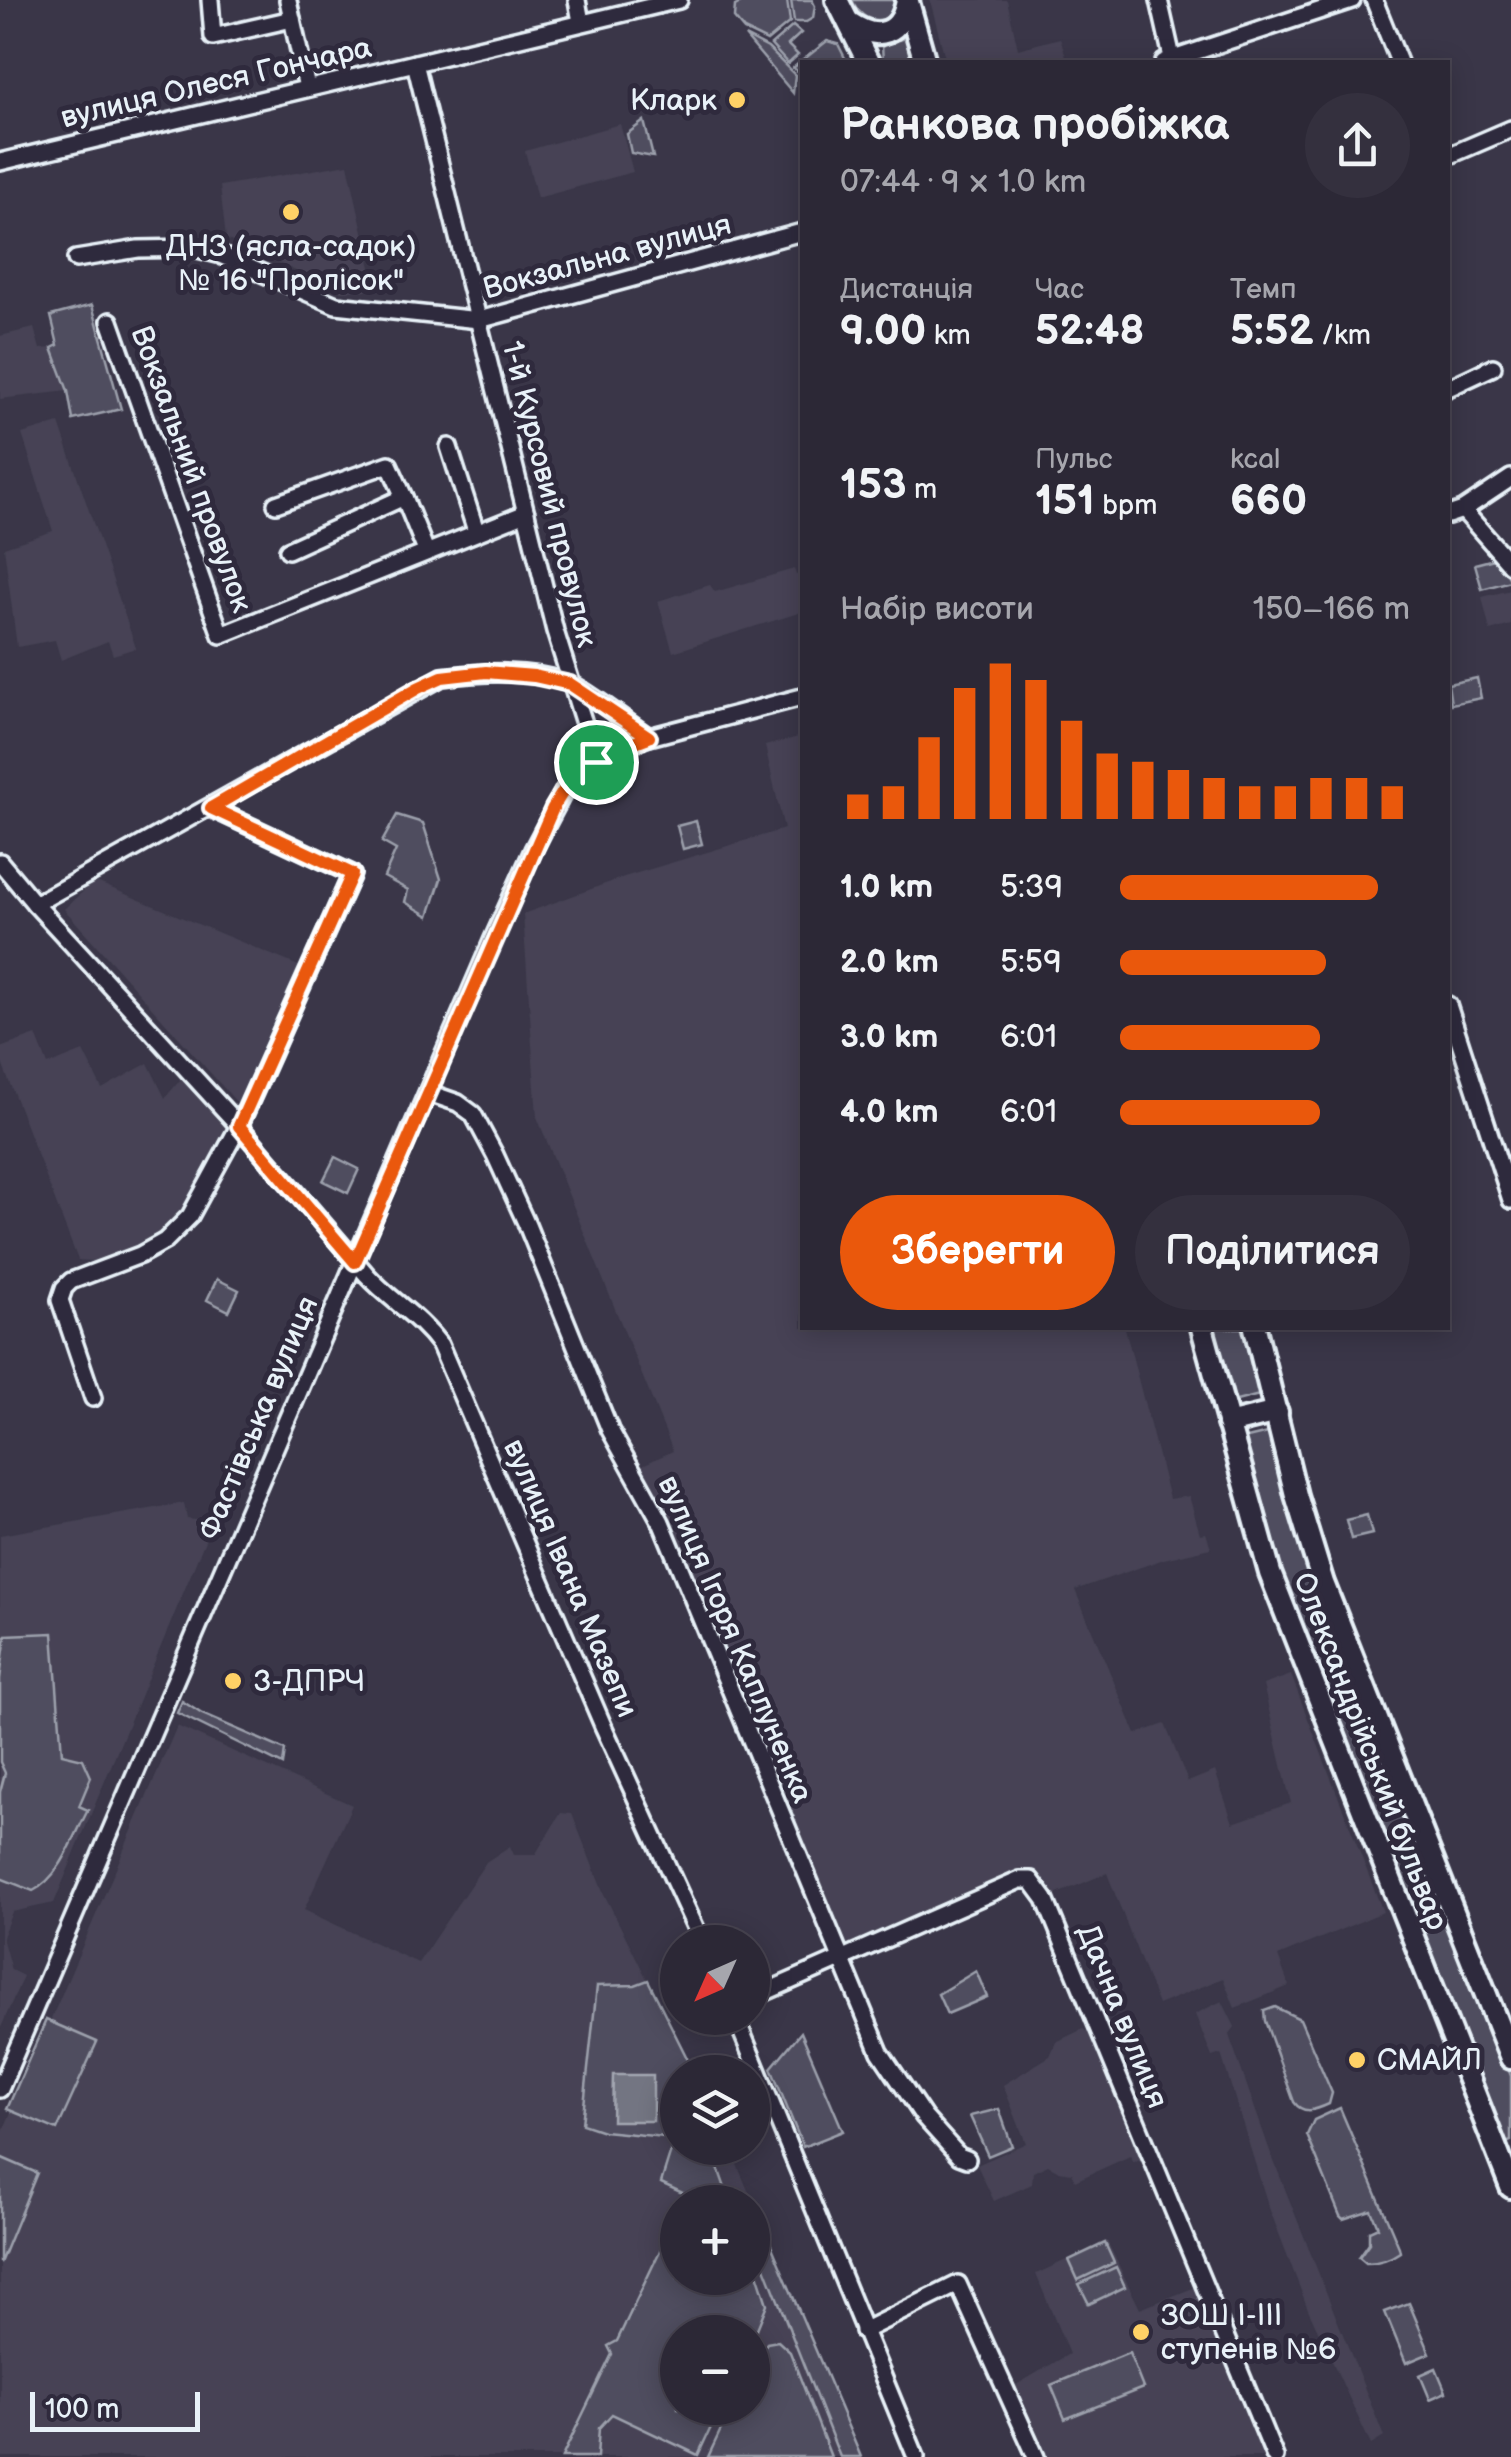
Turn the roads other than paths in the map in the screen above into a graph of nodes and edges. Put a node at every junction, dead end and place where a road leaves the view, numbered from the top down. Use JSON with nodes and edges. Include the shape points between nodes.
{"nodes":[{"id":1,"x":210,"y":0,"type":"edge"},
{"id":2,"x":288,"y":0,"type":"edge"},
{"id":3,"x":576,"y":0,"type":"edge"},
{"id":4,"x":679,"y":0,"type":"edge"},
{"id":5,"x":837,"y":0,"type":"edge"},
{"id":6,"x":908,"y":0,"type":"edge"},
{"id":7,"x":1160,"y":0,"type":"edge"},
{"id":8,"x":1352,"y":0,"type":"edge"},
{"id":9,"x":1374,"y":0,"type":"edge"},
{"id":10,"x":292,"y":19,"type":"junction"},
{"id":11,"x":581,"y":22,"type":"junction"},
{"id":12,"x":850,"y":23,"type":"junction"},
{"id":13,"x":867,"y":60,"type":"edge"},
{"id":14,"x":925,"y":60,"type":"edge"},
{"id":15,"x":1170,"y":60,"type":"edge"},
{"id":16,"x":1176,"y":60,"type":"edge"},
{"id":17,"x":1398,"y":60,"type":"edge"},
{"id":18,"x":416,"y":63,"type":"junction"},
{"id":19,"x":307,"y":88,"type":"junction"},
{"id":20,"x":1511,"y":129,"type":"edge"},
{"id":21,"x":1450,"y":155,"type":"edge"},
{"id":22,"x":0,"y":162,"type":"edge"},
{"id":23,"x":800,"y":233,"type":"edge"},
{"id":24,"x":76,"y":259,"type":"dead end"},
{"id":25,"x":478,"y":320,"type":"junction"},
{"id":26,"x":110,"y":321,"type":"dead end"},
{"id":27,"x":1493,"y":367,"type":"dead end"},
{"id":28,"x":1450,"y":387,"type":"edge"},
{"id":29,"x":448,"y":447,"type":"dead end"},
{"id":30,"x":1511,"y":478,"type":"edge"},
{"id":31,"x":404,"y":497,"type":"junction"},
{"id":32,"x":276,"y":504,"type":"dead end"},
{"id":33,"x":526,"y":512,"type":"junction"},
{"id":34,"x":1455,"y":513,"type":"edge"},
{"id":35,"x":476,"y":531,"type":"junction"},
{"id":36,"x":288,"y":550,"type":"dead end"},
{"id":37,"x":426,"y":551,"type":"junction"},
{"id":38,"x":1511,"y":565,"type":"edge"},
{"id":39,"x":570,"y":684,"type":"junction"},
{"id":40,"x":800,"y":698,"type":"edge"},
{"id":41,"x":649,"y":737,"type":"junction"},
{"id":42,"x":596,"y":762,"type":"junction"},
{"id":43,"x":211,"y":808,"type":"junction"},
{"id":44,"x":0,"y":862,"type":"edge"},
{"id":45,"x":35,"y":904,"type":"junction"},
{"id":46,"x":1450,"y":1012,"type":"edge"},
{"id":47,"x":429,"y":1093,"type":"junction"},
{"id":48,"x":239,"y":1126,"type":"junction"},
{"id":49,"x":1511,"y":1200,"type":"edge"},
{"id":50,"x":355,"y":1262,"type":"junction"},
{"id":51,"x":1203,"y":1330,"type":"edge"},
{"id":52,"x":1256,"y":1330,"type":"edge"},
{"id":53,"x":93,"y":1398,"type":"dead end"},
{"id":54,"x":1277,"y":1412,"type":"junction"},
{"id":55,"x":1228,"y":1424,"type":"junction"},
{"id":56,"x":694,"y":1925,"type":"edge"},
{"id":57,"x":839,"y":1958,"type":"junction"},
{"id":58,"x":770,"y":1990,"type":"edge"},
{"id":59,"x":743,"y":2035,"type":"edge"},
{"id":60,"x":1511,"y":2058,"type":"edge"},
{"id":61,"x":0,"y":2089,"type":"edge"},
{"id":62,"x":1505,"y":2156,"type":"edge"},
{"id":63,"x":967,"y":2159,"type":"dead end"},
{"id":64,"x":1511,"y":2187,"type":"edge"},
{"id":65,"x":863,"y":2331,"type":"junction"},
{"id":66,"x":916,"y":2457,"type":"edge"},
{"id":67,"x":1036,"y":2457,"type":"edge"},
{"id":68,"x":1274,"y":2457,"type":"edge"}],
"edges":[{"from":1,"to":10,"type":"street","via":[[213,36]]},
{"from":2,"to":10,"type":"street"},
{"from":3,"to":11,"type":"street"},
{"from":4,"to":11,"type":"street","name":"вулиця Олеся Гончара"},
{"from":5,"to":12,"type":"main road"},
{"from":6,"to":12,"type":"main road","via":[[900,24],[888,31],[872,34]]},
{"from":6,"to":14,"type":"main road"},
{"from":7,"to":15,"type":"street"},
{"from":8,"to":16,"type":"street"},
{"from":9,"to":17,"type":"street"},
{"from":10,"to":19,"type":"street"},
{"from":11,"to":18,"type":"street","name":"вулиця Олеся Гончара"},
{"from":12,"to":13,"type":"main road"},
{"from":18,"to":19,"type":"street","name":"вулиця Олеся Гончара"},
{"from":18,"to":25,"type":"street","name":"1-й Курсовий провулок"},
{"from":19,"to":22,"type":"street","name":"вулиця Олеся Гончара"},
{"from":20,"to":21,"type":"street"},
{"from":23,"to":25,"type":"street","name":"Вокзальна вулиця"},
{"from":24,"to":25,"type":"street","name":"Вокзальна вулиця","via":[[194,248],[336,305]]},
{"from":25,"to":33,"type":"street","name":"1-й Курсовий провулок"},
{"from":26,"to":37,"type":"street","name":"Вокзальний провулок","via":[[222,635]]},
{"from":27,"to":28,"type":"street"},
{"from":29,"to":35,"type":"street"},
{"from":30,"to":34,"type":"street"},
{"from":31,"to":32,"type":"street","via":[[390,464]]},
{"from":31,"to":36,"type":"street"},
{"from":31,"to":37,"type":"street"},
{"from":33,"to":35,"type":"street"},
{"from":33,"to":39,"type":"street","name":"1-й Курсовий провулок"},
{"from":34,"to":38,"type":"street"},
{"from":35,"to":37,"type":"street"},
{"from":39,"to":41,"type":"street"},
{"from":39,"to":42,"type":"street","name":"1-й Курсовий провулок"},
{"from":39,"to":43,"type":"street","via":[[486,672],[442,677]]},
{"from":40,"to":41,"type":"street","name":"Фастівська вулиця"},
{"from":41,"to":42,"type":"street","name":"Фастівська вулиця"},
{"from":42,"to":47,"type":"street","name":"Фастівська вулиця","via":[[570,780],[553,808]]},
{"from":43,"to":45,"type":"street"},
{"from":43,"to":48,"type":"street","via":[[352,874]]},
{"from":44,"to":45,"type":"street","name":"вулиця Івана Мазепи"},
{"from":45,"to":48,"type":"street","name":"вулиця Івана Мазепи"},
{"from":46,"to":49,"type":"street"},
{"from":47,"to":50,"type":"street","name":"Фастівська вулиця"},
{"from":47,"to":57,"type":"street","name":"вулиця Ігоря Каплуненка","via":[[473,1114],[494,1155],[610,1430],[662,1522]]},
{"from":48,"to":50,"type":"street","name":"вулиця Івана Мазепи"},
{"from":48,"to":53,"type":"street","via":[[190,1216],[166,1241],[64,1288],[60,1300]]},
{"from":50,"to":56,"type":"street","name":"вулиця Івана Мазепи","via":[[440,1345]]},
{"from":50,"to":61,"type":"street","name":"Фастівська вулиця"},
{"from":51,"to":55,"type":"main road","name":"Олександрійський бульвар"},
{"from":52,"to":54,"type":"main road","name":"Олександрійський бульвар"},
{"from":54,"to":55,"type":"main road"},
{"from":54,"to":60,"type":"main road","name":"Олександрійський бульвар","via":[[1323,1583]]},
{"from":55,"to":62,"type":"main road","name":"Олександрійський бульвар","via":[[1270,1573]]},
{"from":57,"to":58,"type":"street","name":"Дачна вулиця"},
{"from":57,"to":63,"type":"street","name":"вулиця Ігоря Каплуненка","via":[[880,2052],[940,2135]]},
{"from":57,"to":68,"type":"street","name":"Дачна вулиця","via":[[1020,1880],[1039,1888]]},
{"from":59,"to":65,"type":"street"},
{"from":62,"to":64,"type":"main road","name":"Олександрійський бульвар"},
{"from":65,"to":66,"type":"street"},
{"from":65,"to":67,"type":"street","via":[[958,2284]]}]}
